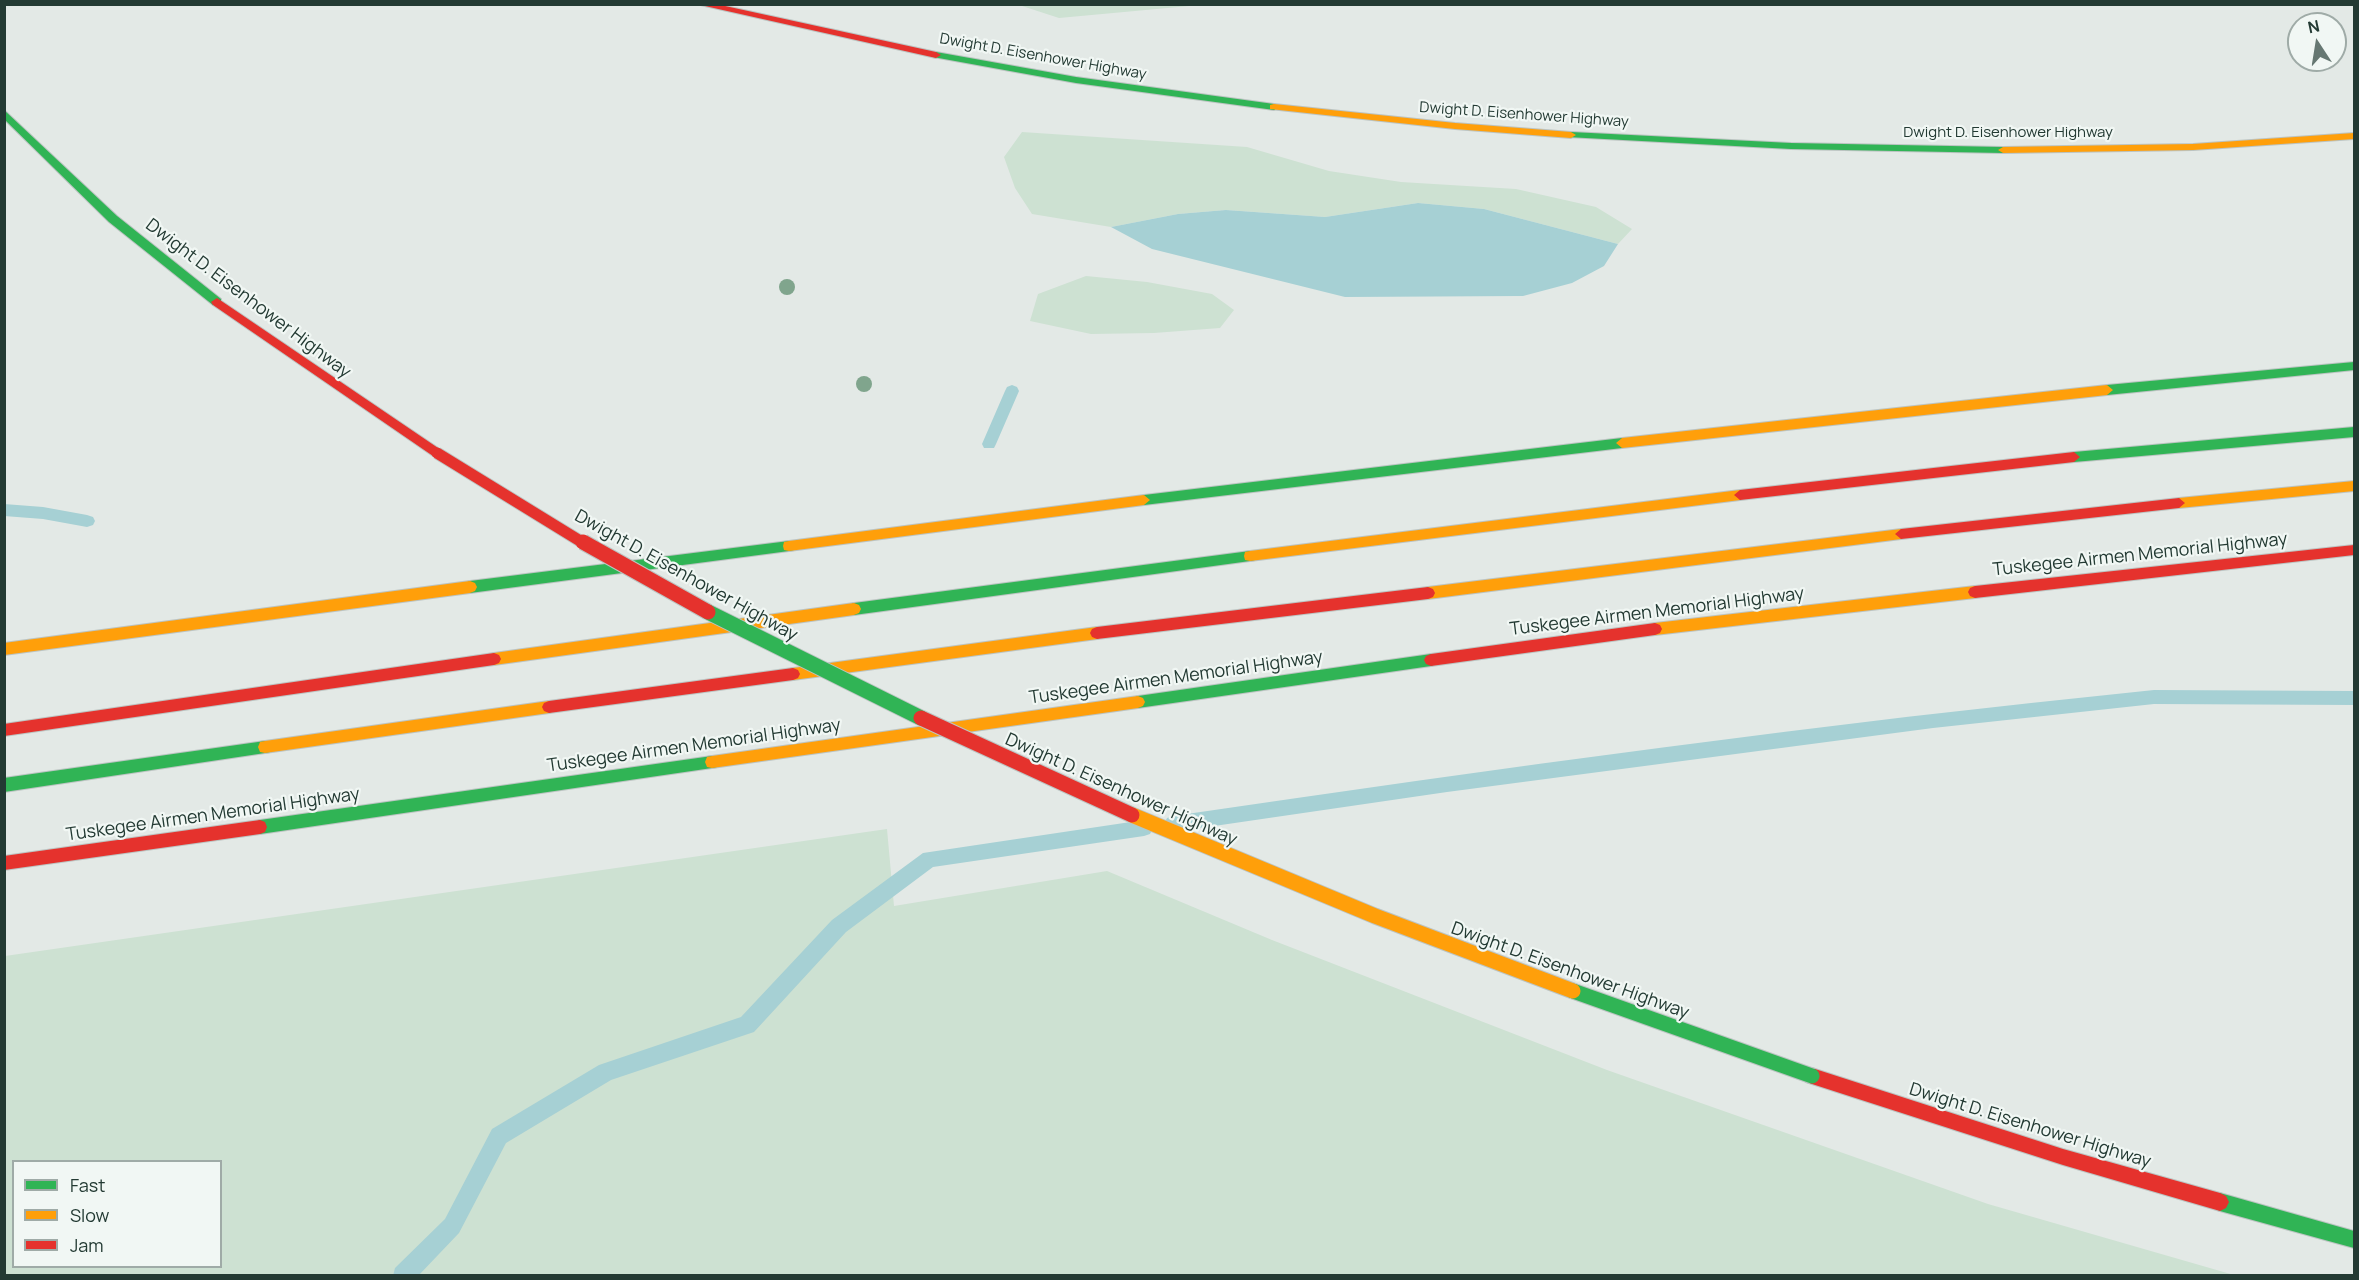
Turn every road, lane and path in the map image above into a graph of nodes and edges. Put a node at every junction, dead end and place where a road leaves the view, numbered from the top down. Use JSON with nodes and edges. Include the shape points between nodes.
{"nodes":[{"id":1,"x":700,"y":4,"type":"edge"},
{"id":2,"x":2047,"y":4,"type":"edge"},
{"id":3,"x":2249,"y":4,"type":"edge"},
{"id":4,"x":4,"y":113,"type":"edge"},
{"id":5,"x":2355,"y":136,"type":"edge"},
{"id":6,"x":2355,"y":366,"type":"edge"},
{"id":7,"x":2355,"y":432,"type":"edge"},
{"id":8,"x":2355,"y":486,"type":"edge"},
{"id":9,"x":2355,"y":550,"type":"edge"},
{"id":10,"x":4,"y":649,"type":"edge"},
{"id":11,"x":4,"y":730,"type":"edge"},
{"id":12,"x":4,"y":785,"type":"edge"},
{"id":13,"x":4,"y":863,"type":"edge"},
{"id":14,"x":2355,"y":1240,"type":"edge"}],
"edges":[{"from":1,"to":5,"type":"highway","name":"Dwight D. Eisenhower Highway","via":[[881,45],[1069,79],[1244,105],[1454,128],[1921,150],[2152,148]]},
{"from":2,"to":3,"type":"path"},
{"from":4,"to":14,"type":"highway","name":"Dwight D. Eisenhower Highway","bridge":true,"via":[[120,225],[315,374],[437,453],[669,591],[982,749],[1265,873],[1471,955],[1690,1035],[2063,1157]]},
{"from":6,"to":10,"type":"highway","via":[[2106,389],[1467,460]]},
{"from":7,"to":11,"type":"highway","via":[[2027,462],[1113,573]]},
{"from":8,"to":12,"type":"highway","via":[[2041,517],[1107,632]]},
{"from":9,"to":13,"type":"highway","name":"Tuskegee Airmen Memorial Highway","via":[[1701,622]]}]}
